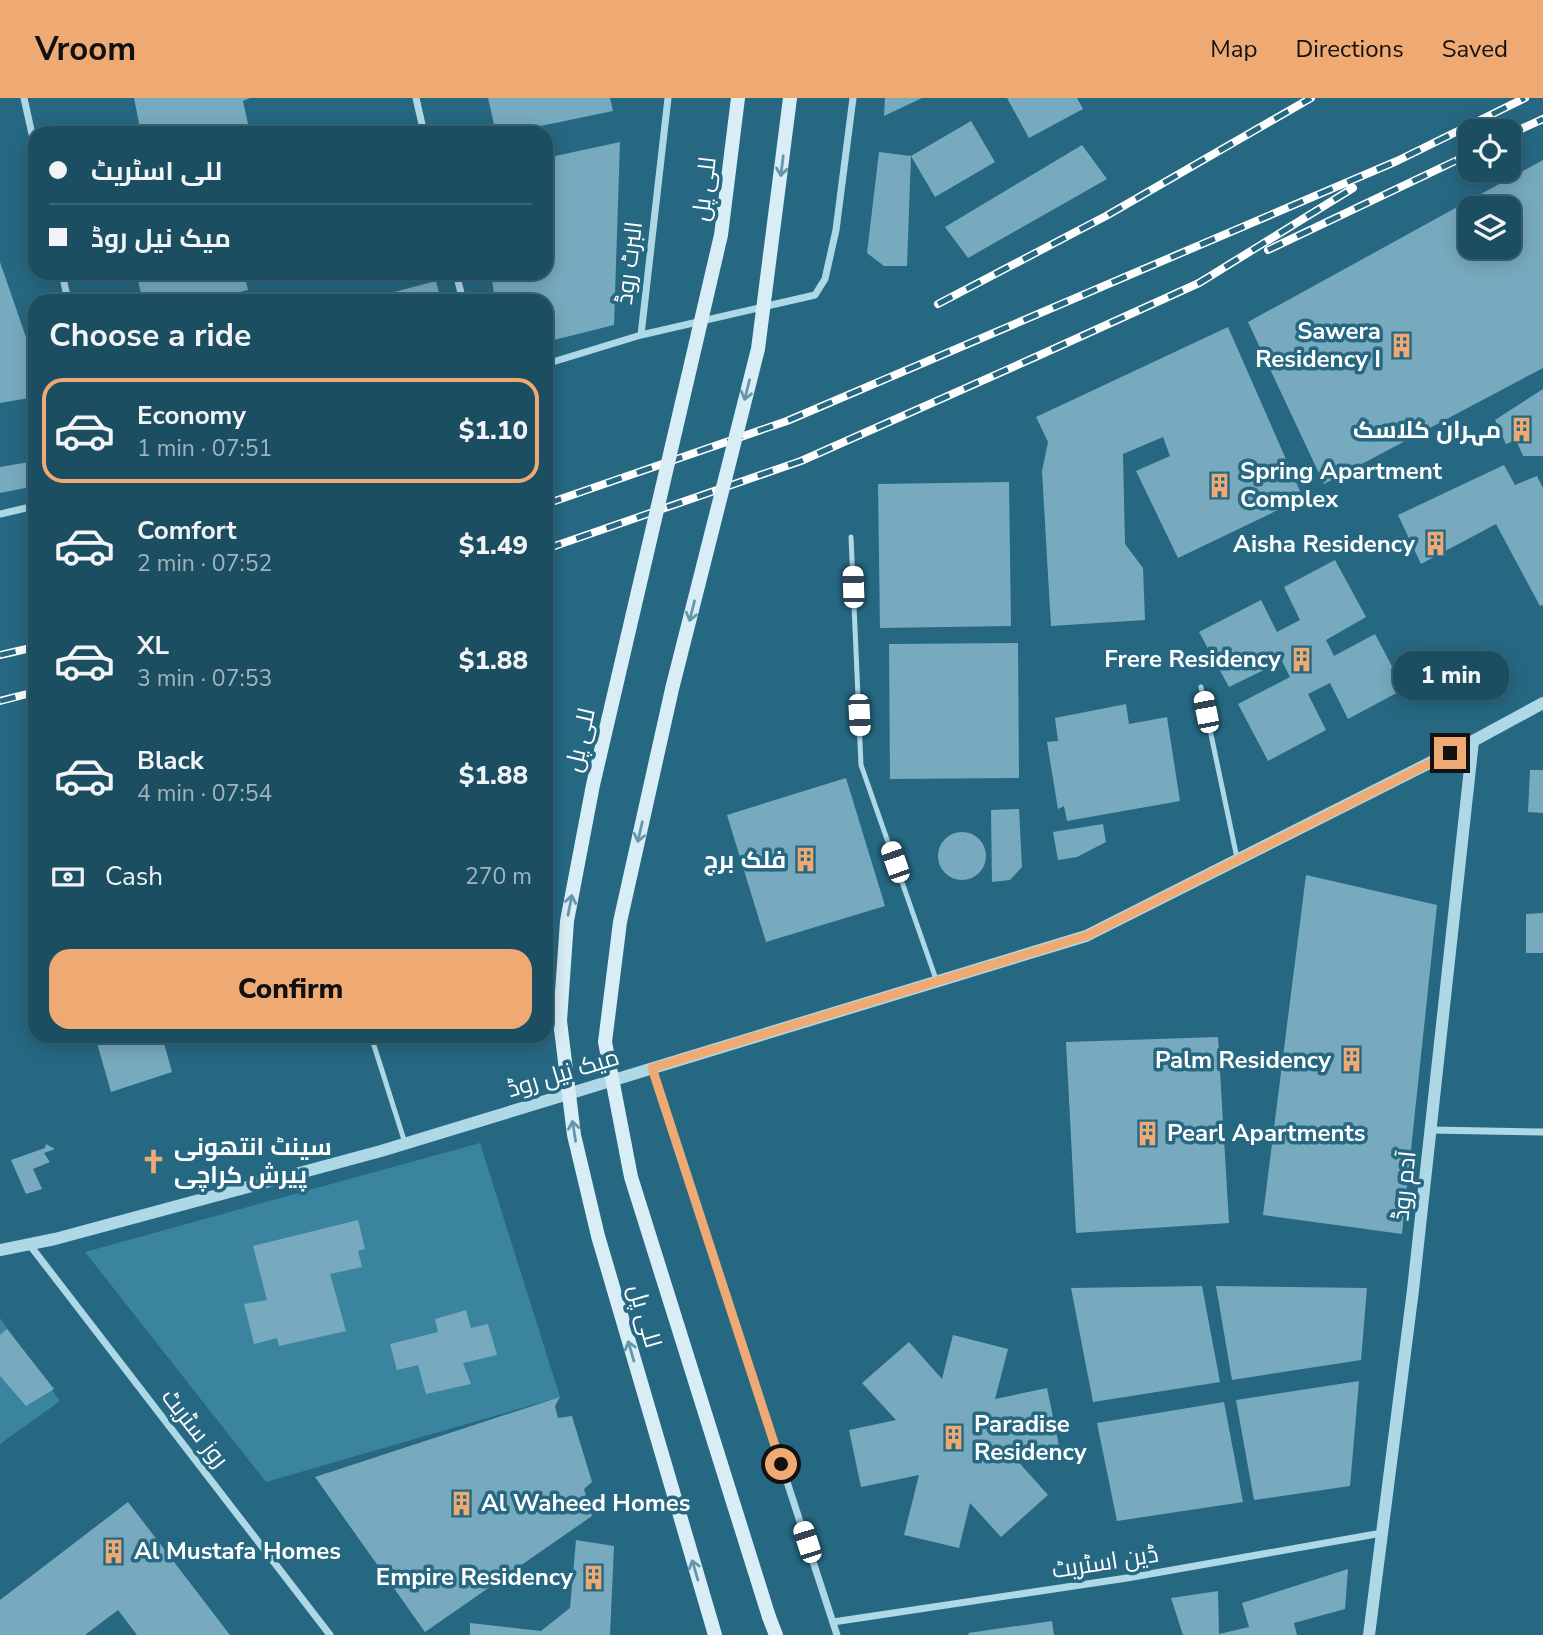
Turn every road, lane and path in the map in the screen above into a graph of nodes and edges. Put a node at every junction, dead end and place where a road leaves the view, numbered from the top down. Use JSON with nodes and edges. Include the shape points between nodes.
{"nodes":[{"id":1,"x":24,"y":98,"type":"edge"},
{"id":2,"x":416,"y":98,"type":"edge"},
{"id":3,"x":668,"y":98,"type":"edge"},
{"id":4,"x":738,"y":98,"type":"edge"},
{"id":5,"x":790,"y":98,"type":"edge"},
{"id":6,"x":853,"y":98,"type":"edge"},
{"id":7,"x":30,"y":126,"type":"edge"},
{"id":8,"x":422,"y":126,"type":"edge"},
{"id":9,"x":640,"y":335,"type":"junction"},
{"id":10,"x":553,"y":363,"type":"edge"},
{"id":11,"x":28,"y":508,"type":"edge"},
{"id":12,"x":0,"y":514,"type":"edge"},
{"id":13,"x":851,"y":537,"type":"dead end"},
{"id":14,"x":1201,"y":687,"type":"dead end"},
{"id":15,"x":1543,"y":703,"type":"edge"},
{"id":16,"x":1473,"y":741,"type":"junction"},
{"id":17,"x":1238,"y":861,"type":"junction"},
{"id":18,"x":937,"y":982,"type":"junction"},
{"id":19,"x":373,"y":1043,"type":"edge"},
{"id":20,"x":652,"y":1068,"type":"junction"},
{"id":21,"x":1431,"y":1130,"type":"junction"},
{"id":22,"x":1543,"y":1132,"type":"edge"},
{"id":23,"x":405,"y":1143,"type":"junction"},
{"id":24,"x":29,"y":1244,"type":"junction"},
{"id":25,"x":0,"y":1250,"type":"edge"},
{"id":26,"x":1382,"y":1533,"type":"junction"},
{"id":27,"x":832,"y":1622,"type":"junction"},
{"id":28,"x":330,"y":1635,"type":"edge"},
{"id":29,"x":715,"y":1635,"type":"edge"},
{"id":30,"x":776,"y":1635,"type":"edge"},
{"id":31,"x":837,"y":1635,"type":"edge"},
{"id":32,"x":1369,"y":1635,"type":"edge"}],
"edges":[{"from":1,"to":7,"type":"street"},
{"from":2,"to":8,"type":"street"},
{"from":3,"to":9,"type":"street","name":"البرٹ روڈ"},
{"from":29,"to":4,"type":"main road","name":"للی پل","one_way":true,"bridge":true,"via":[[598,1236],[574,1135],[560,1021],[567,921],[721,234]]},
{"from":5,"to":30,"type":"main road","name":"للی پل","one_way":true,"bridge":true,"via":[[758,349],[672,689],[623,909],[605,1042],[631,1177]]},
{"from":6,"to":9,"type":"street","via":[[836,230],[825,279],[815,295]]},
{"from":9,"to":10,"type":"street","name":"البرٹ روڈ"},
{"from":11,"to":12,"type":"street"},
{"from":13,"to":18,"type":"lane","via":[[861,765]]},
{"from":14,"to":17,"type":"lane"},
{"from":15,"to":16,"type":"street","name":"میک نیل روڈ"},
{"from":16,"to":17,"type":"street","name":"میک نیل روڈ"},
{"from":16,"to":21,"type":"street","name":"آدم روڈ"},
{"from":17,"to":18,"type":"street","name":"میک نیل روڈ","via":[[1086,936]]},
{"from":18,"to":20,"type":"street","name":"میک نیل روڈ"},
{"from":19,"to":23,"type":"lane"},
{"from":20,"to":23,"type":"street","name":"میک نیل روڈ"},
{"from":20,"to":27,"type":"street"},
{"from":21,"to":22,"type":"street"},
{"from":21,"to":26,"type":"street","name":"آدم روڈ"},
{"from":23,"to":24,"type":"street","name":"میک نیل روڈ"},
{"from":24,"to":25,"type":"street","name":"میک نیل روڈ"},
{"from":24,"to":28,"type":"street","name":"روز سٹریٹ"},
{"from":26,"to":27,"type":"street","name":"ڈین اسٹریٹ","via":[[1127,1578]]},
{"from":26,"to":32,"type":"street","name":"آدم روڈ"},
{"from":27,"to":31,"type":"street"}]}
